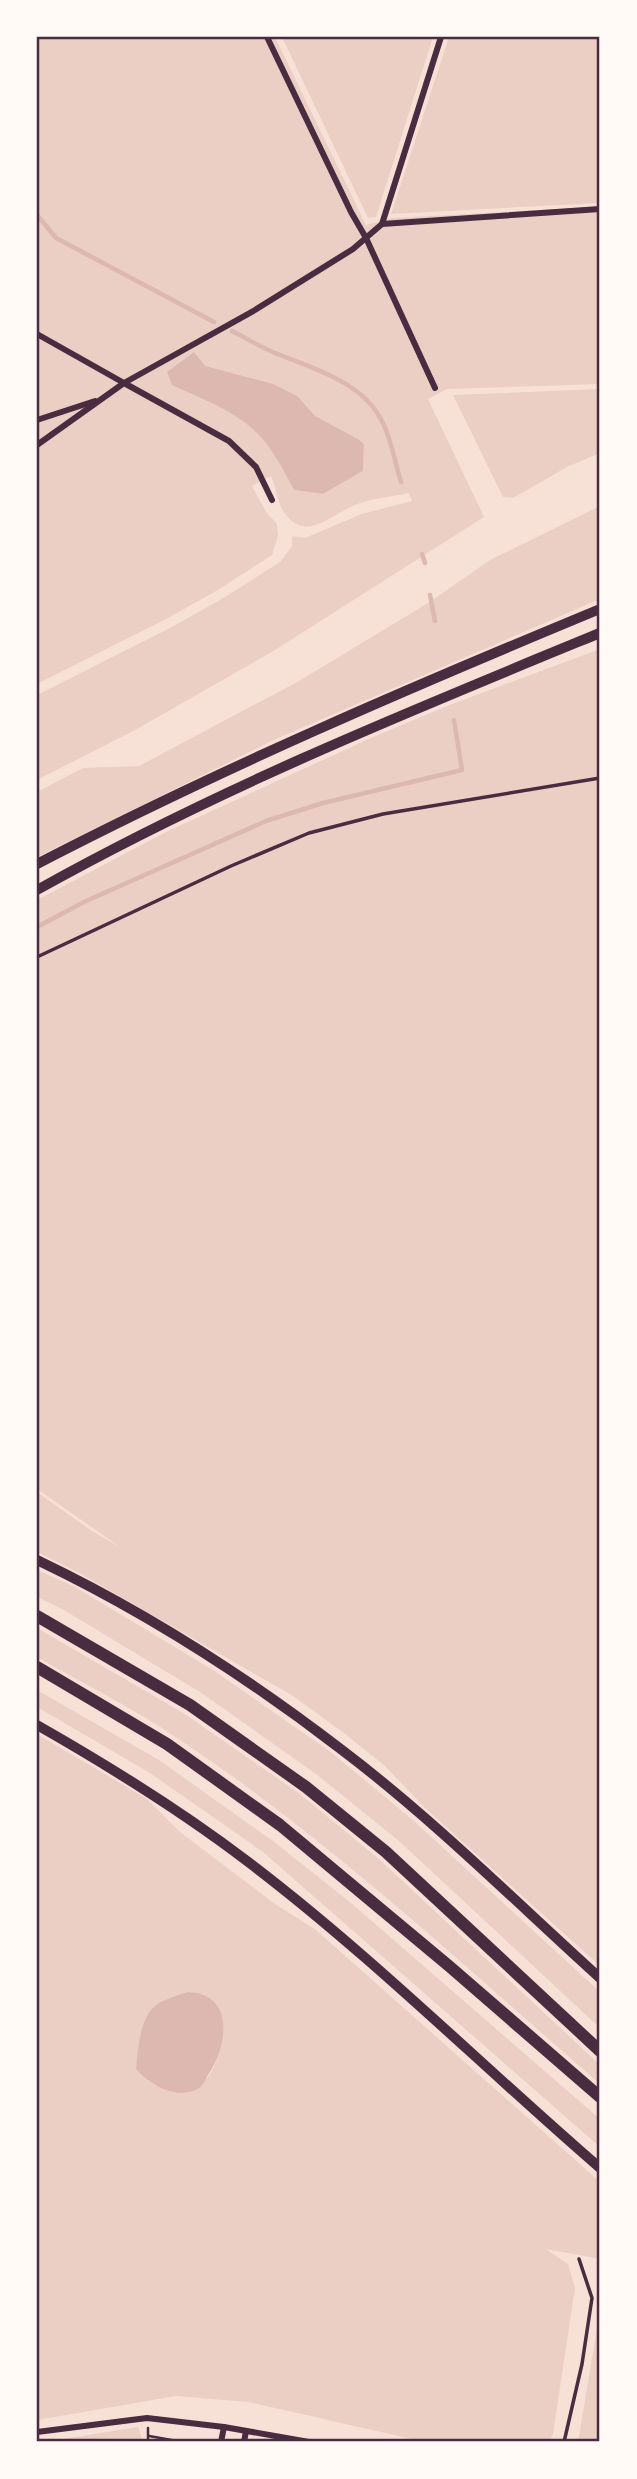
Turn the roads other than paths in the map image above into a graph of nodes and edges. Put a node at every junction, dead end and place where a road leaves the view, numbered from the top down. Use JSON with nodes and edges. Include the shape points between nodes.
{"nodes":[{"id":1,"x":267,"y":37,"type":"edge"},
{"id":2,"x":441,"y":37,"type":"edge"},
{"id":3,"x":600,"y":209,"type":"edge"},
{"id":4,"x":382,"y":224,"type":"junction"},
{"id":5,"x":366,"y":237,"type":"junction"},
{"id":6,"x":37,"y":334,"type":"edge"},
{"id":7,"x":124,"y":383,"type":"junction"},
{"id":8,"x":435,"y":388,"type":"dead end"},
{"id":9,"x":101,"y":399,"type":"junction"},
{"id":10,"x":37,"y":420,"type":"edge"},
{"id":11,"x":37,"y":445,"type":"edge"},
{"id":12,"x":272,"y":500,"type":"dead end"},
{"id":13,"x":600,"y":609,"type":"edge"},
{"id":14,"x":600,"y":632,"type":"edge"},
{"id":15,"x":600,"y":778,"type":"edge"},
{"id":16,"x":37,"y":864,"type":"edge"},
{"id":17,"x":37,"y":890,"type":"edge"},
{"id":18,"x":37,"y":957,"type":"edge"},
{"id":19,"x":37,"y":1560,"type":"edge"},
{"id":20,"x":37,"y":1616,"type":"edge"},
{"id":21,"x":37,"y":1667,"type":"edge"},
{"id":22,"x":37,"y":1725,"type":"edge"},
{"id":23,"x":600,"y":1978,"type":"edge"},
{"id":24,"x":600,"y":2051,"type":"edge"},
{"id":25,"x":600,"y":2097,"type":"edge"},
{"id":26,"x":600,"y":2168,"type":"edge"},
{"id":27,"x":579,"y":2259,"type":"dead end"},
{"id":28,"x":224,"y":2427,"type":"junction"},
{"id":29,"x":246,"y":2431,"type":"junction"},
{"id":30,"x":37,"y":2432,"type":"edge"},
{"id":31,"x":221,"y":2442,"type":"edge"},
{"id":32,"x":244,"y":2442,"type":"edge"},
{"id":33,"x":309,"y":2442,"type":"edge"},
{"id":34,"x":564,"y":2442,"type":"edge"}],
"edges":[{"from":1,"to":5,"type":"street"},
{"from":2,"to":4,"type":"street"},
{"from":3,"to":4,"type":"street"},
{"from":4,"to":5,"type":"street"},
{"from":5,"to":7,"type":"street","via":[[255,310]]},
{"from":5,"to":8,"type":"street"},
{"from":6,"to":7,"type":"street"},
{"from":7,"to":9,"type":"street"},
{"from":7,"to":12,"type":"street","via":[[229,441],[256,467]]},
{"from":9,"to":10,"type":"street"},
{"from":9,"to":11,"type":"street"},
{"from":13,"to":16,"type":"highway","via":[[314,730]]},
{"from":14,"to":17,"type":"highway","via":[[199,806]]},
{"from":15,"to":18,"type":"lane","via":[[383,814],[309,833]]},
{"from":19,"to":23,"type":"highway","via":[[216,1661],[343,1750]]},
{"from":20,"to":24,"type":"highway","via":[[190,1705],[306,1787],[386,1852]]},
{"from":21,"to":25,"type":"highway","via":[[167,1744],[280,1825]]},
{"from":22,"to":26,"type":"highway","via":[[140,1786],[247,1861]]},
{"from":27,"to":34,"type":"lane","via":[[592,2298]]},
{"from":28,"to":29,"type":"street"},
{"from":28,"to":30,"type":"street","via":[[146,2418]]},
{"from":28,"to":31,"type":"street"},
{"from":29,"to":32,"type":"street"},
{"from":29,"to":33,"type":"street"}]}
